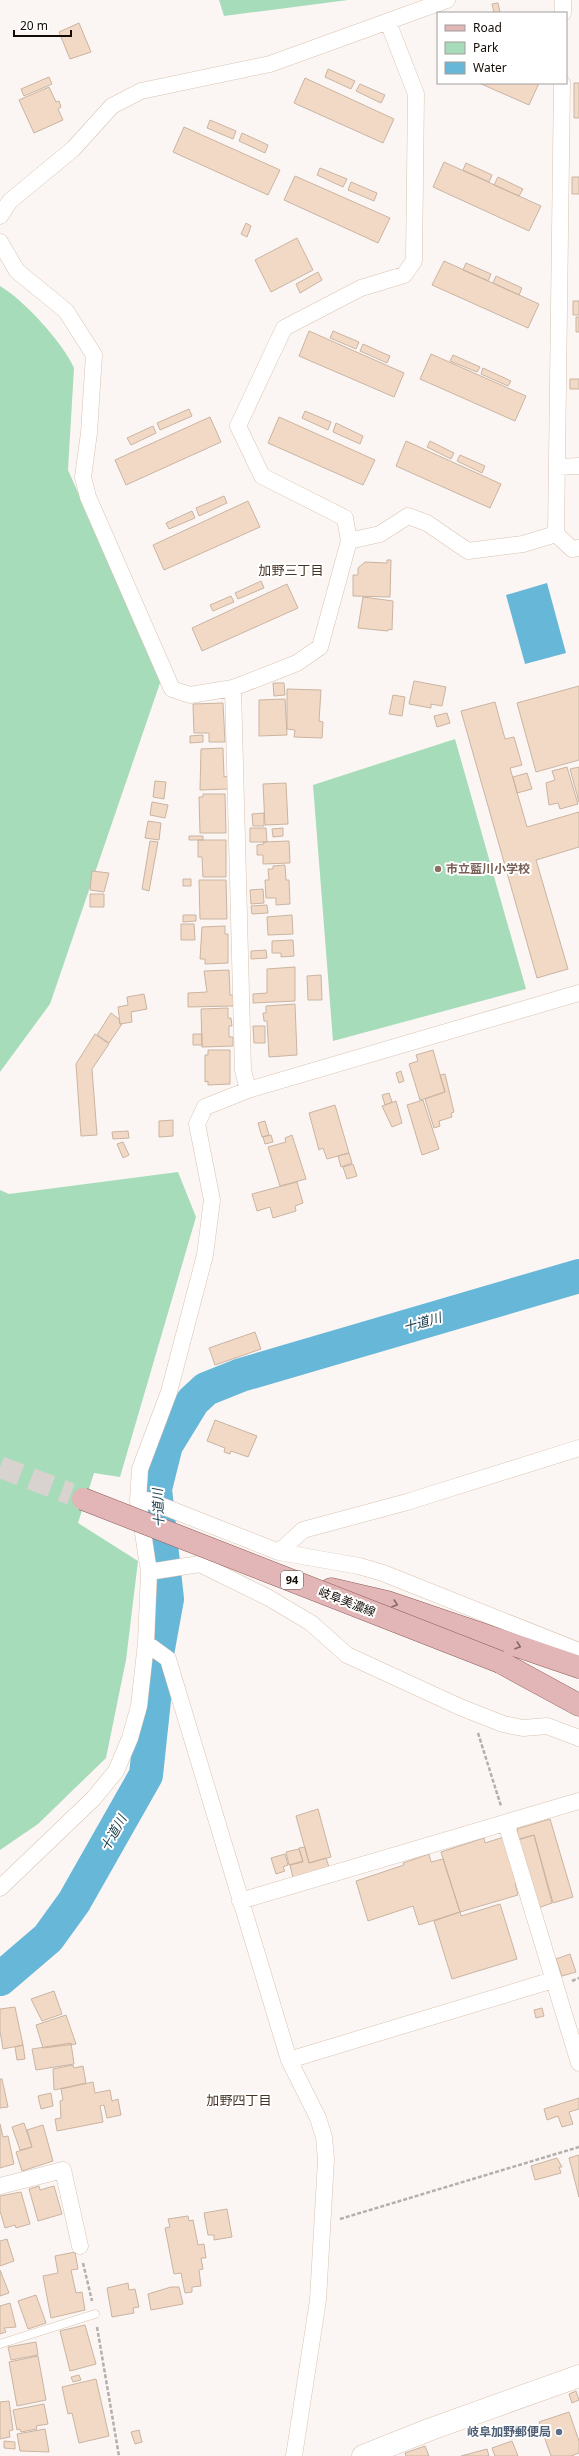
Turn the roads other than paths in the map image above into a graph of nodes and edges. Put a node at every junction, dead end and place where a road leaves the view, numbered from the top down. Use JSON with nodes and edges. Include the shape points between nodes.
{"nodes":[{"id":1,"x":447,"y":0,"type":"edge"},
{"id":2,"x":563,"y":0,"type":"edge"},
{"id":3,"x":563,"y":12,"type":"edge"},
{"id":4,"x":388,"y":22,"type":"junction"},
{"id":5,"x":562,"y":84,"type":"edge"},
{"id":6,"x":0,"y":216,"type":"edge"},
{"id":7,"x":0,"y":242,"type":"edge"},
{"id":8,"x":579,"y":466,"type":"edge"},
{"id":9,"x":558,"y":467,"type":"junction"},
{"id":10,"x":556,"y":534,"type":"junction"},
{"id":11,"x":349,"y":541,"type":"junction"},
{"id":12,"x":579,"y":548,"type":"edge"},
{"id":13,"x":233,"y":688,"type":"junction"},
{"id":14,"x":579,"y":993,"type":"edge"},
{"id":15,"x":248,"y":1090,"type":"junction"},
{"id":16,"x":579,"y":1448,"type":"edge"},
{"id":17,"x":77,"y":1496,"type":"tunnel mouth"},
{"id":18,"x":138,"y":1500,"type":"junction"},
{"id":19,"x":264,"y":1545,"type":"junction"},
{"id":20,"x":279,"y":1552,"type":"junction"},
{"id":21,"x":202,"y":1565,"type":"junction"},
{"id":22,"x":158,"y":1571,"type":"junction"},
{"id":23,"x":289,"y":1579,"type":"junction"},
{"id":24,"x":153,"y":1648,"type":"junction"},
{"id":25,"x":579,"y":1651,"type":"edge"},
{"id":26,"x":500,"y":1662,"type":"junction"},
{"id":27,"x":579,"y":1667,"type":"edge"},
{"id":28,"x":579,"y":1693,"type":"edge"},
{"id":29,"x":579,"y":1706,"type":"edge"},
{"id":30,"x":579,"y":1738,"type":"edge"},
{"id":31,"x":579,"y":1801,"type":"edge"},
{"id":32,"x":506,"y":1823,"type":"junction"},
{"id":33,"x":0,"y":1888,"type":"edge"},
{"id":34,"x":240,"y":1901,"type":"junction"},
{"id":35,"x":553,"y":1980,"type":"junction"},
{"id":36,"x":289,"y":2060,"type":"junction"},
{"id":37,"x":579,"y":2063,"type":"edge"},
{"id":38,"x":0,"y":2186,"type":"edge"},
{"id":39,"x":80,"y":2246,"type":"road end"},
{"id":40,"x":95,"y":2314,"type":"road end"},
{"id":41,"x":0,"y":2344,"type":"edge"},
{"id":42,"x":579,"y":2376,"type":"edge"},
{"id":43,"x":294,"y":2456,"type":"edge"},
{"id":44,"x":363,"y":2456,"type":"edge"}],
"edges":[{"from":1,"to":4,"type":"street"},
{"from":2,"to":3,"type":"street"},
{"from":4,"to":6,"type":"street","via":[[270,64],[141,91],[112,106],[73,149],[10,200]]},
{"from":4,"to":11,"type":"street","via":[[416,94],[414,261],[404,275],[362,288],[284,328],[238,426],[262,476],[345,518]]},
{"from":5,"to":9,"type":"street"},
{"from":7,"to":13,"type":"street","via":[[17,271],[66,311],[94,355],[89,433],[83,477],[88,497],[172,689],[190,695]]},
{"from":8,"to":9,"type":"street"},
{"from":9,"to":10,"type":"street"},
{"from":10,"to":11,"type":"street","via":[[523,544],[468,551],[426,523],[408,516],[380,534]]},
{"from":10,"to":12,"type":"street","via":[[572,550]]},
{"from":11,"to":13,"type":"street","via":[[320,647],[297,663]]},
{"from":13,"to":15,"type":"street","via":[[243,1070]]},
{"from":14,"to":15,"type":"street"},
{"from":15,"to":18,"type":"street","via":[[205,1107],[197,1124],[212,1200],[206,1255],[169,1392],[140,1469]]},
{"from":16,"to":20,"type":"street","via":[[407,1502],[303,1530]]},
{"from":17,"to":23,"type":"main road","name":"岐阜美濃線","number":"94","bridge":true},
{"from":18,"to":19,"type":"street","via":[[147,1500]]},
{"from":18,"to":22,"type":"street"},
{"from":19,"to":20,"type":"street"},
{"from":19,"to":21,"type":"street"},
{"from":20,"to":25,"type":"street","via":[[359,1566],[383,1573]]},
{"from":21,"to":22,"type":"street"},
{"from":21,"to":30,"type":"street","via":[[311,1623],[347,1655],[474,1713],[504,1724],[523,1728],[547,1726]]},
{"from":22,"to":24,"type":"street"},
{"from":23,"to":26,"type":"main road","name":"岐阜美濃線","number":"94","bridge":true},
{"from":23,"to":27,"type":"main road","number":"94","one_way":true,"bridge":true,"via":[[387,1602]]},
{"from":24,"to":33,"type":"street","via":[[130,1738],[116,1771],[94,1798]]},
{"from":24,"to":34,"type":"street","via":[[168,1660]]},
{"from":26,"to":28,"type":"main road","name":"岐阜美濃線","number":"94"},
{"from":26,"to":29,"type":"main road","number":"94"},
{"from":31,"to":32,"type":"street"},
{"from":32,"to":34,"type":"street"},
{"from":32,"to":35,"type":"street"},
{"from":34,"to":36,"type":"street"},
{"from":35,"to":36,"type":"street"},
{"from":35,"to":37,"type":"street"},
{"from":36,"to":43,"type":"street","via":[[318,2118],[324,2137],[326,2160],[318,2300]]},
{"from":38,"to":39,"type":"street","via":[[63,2170]]},
{"from":40,"to":41,"type":"lane"},
{"from":42,"to":44,"type":"street"}]}
